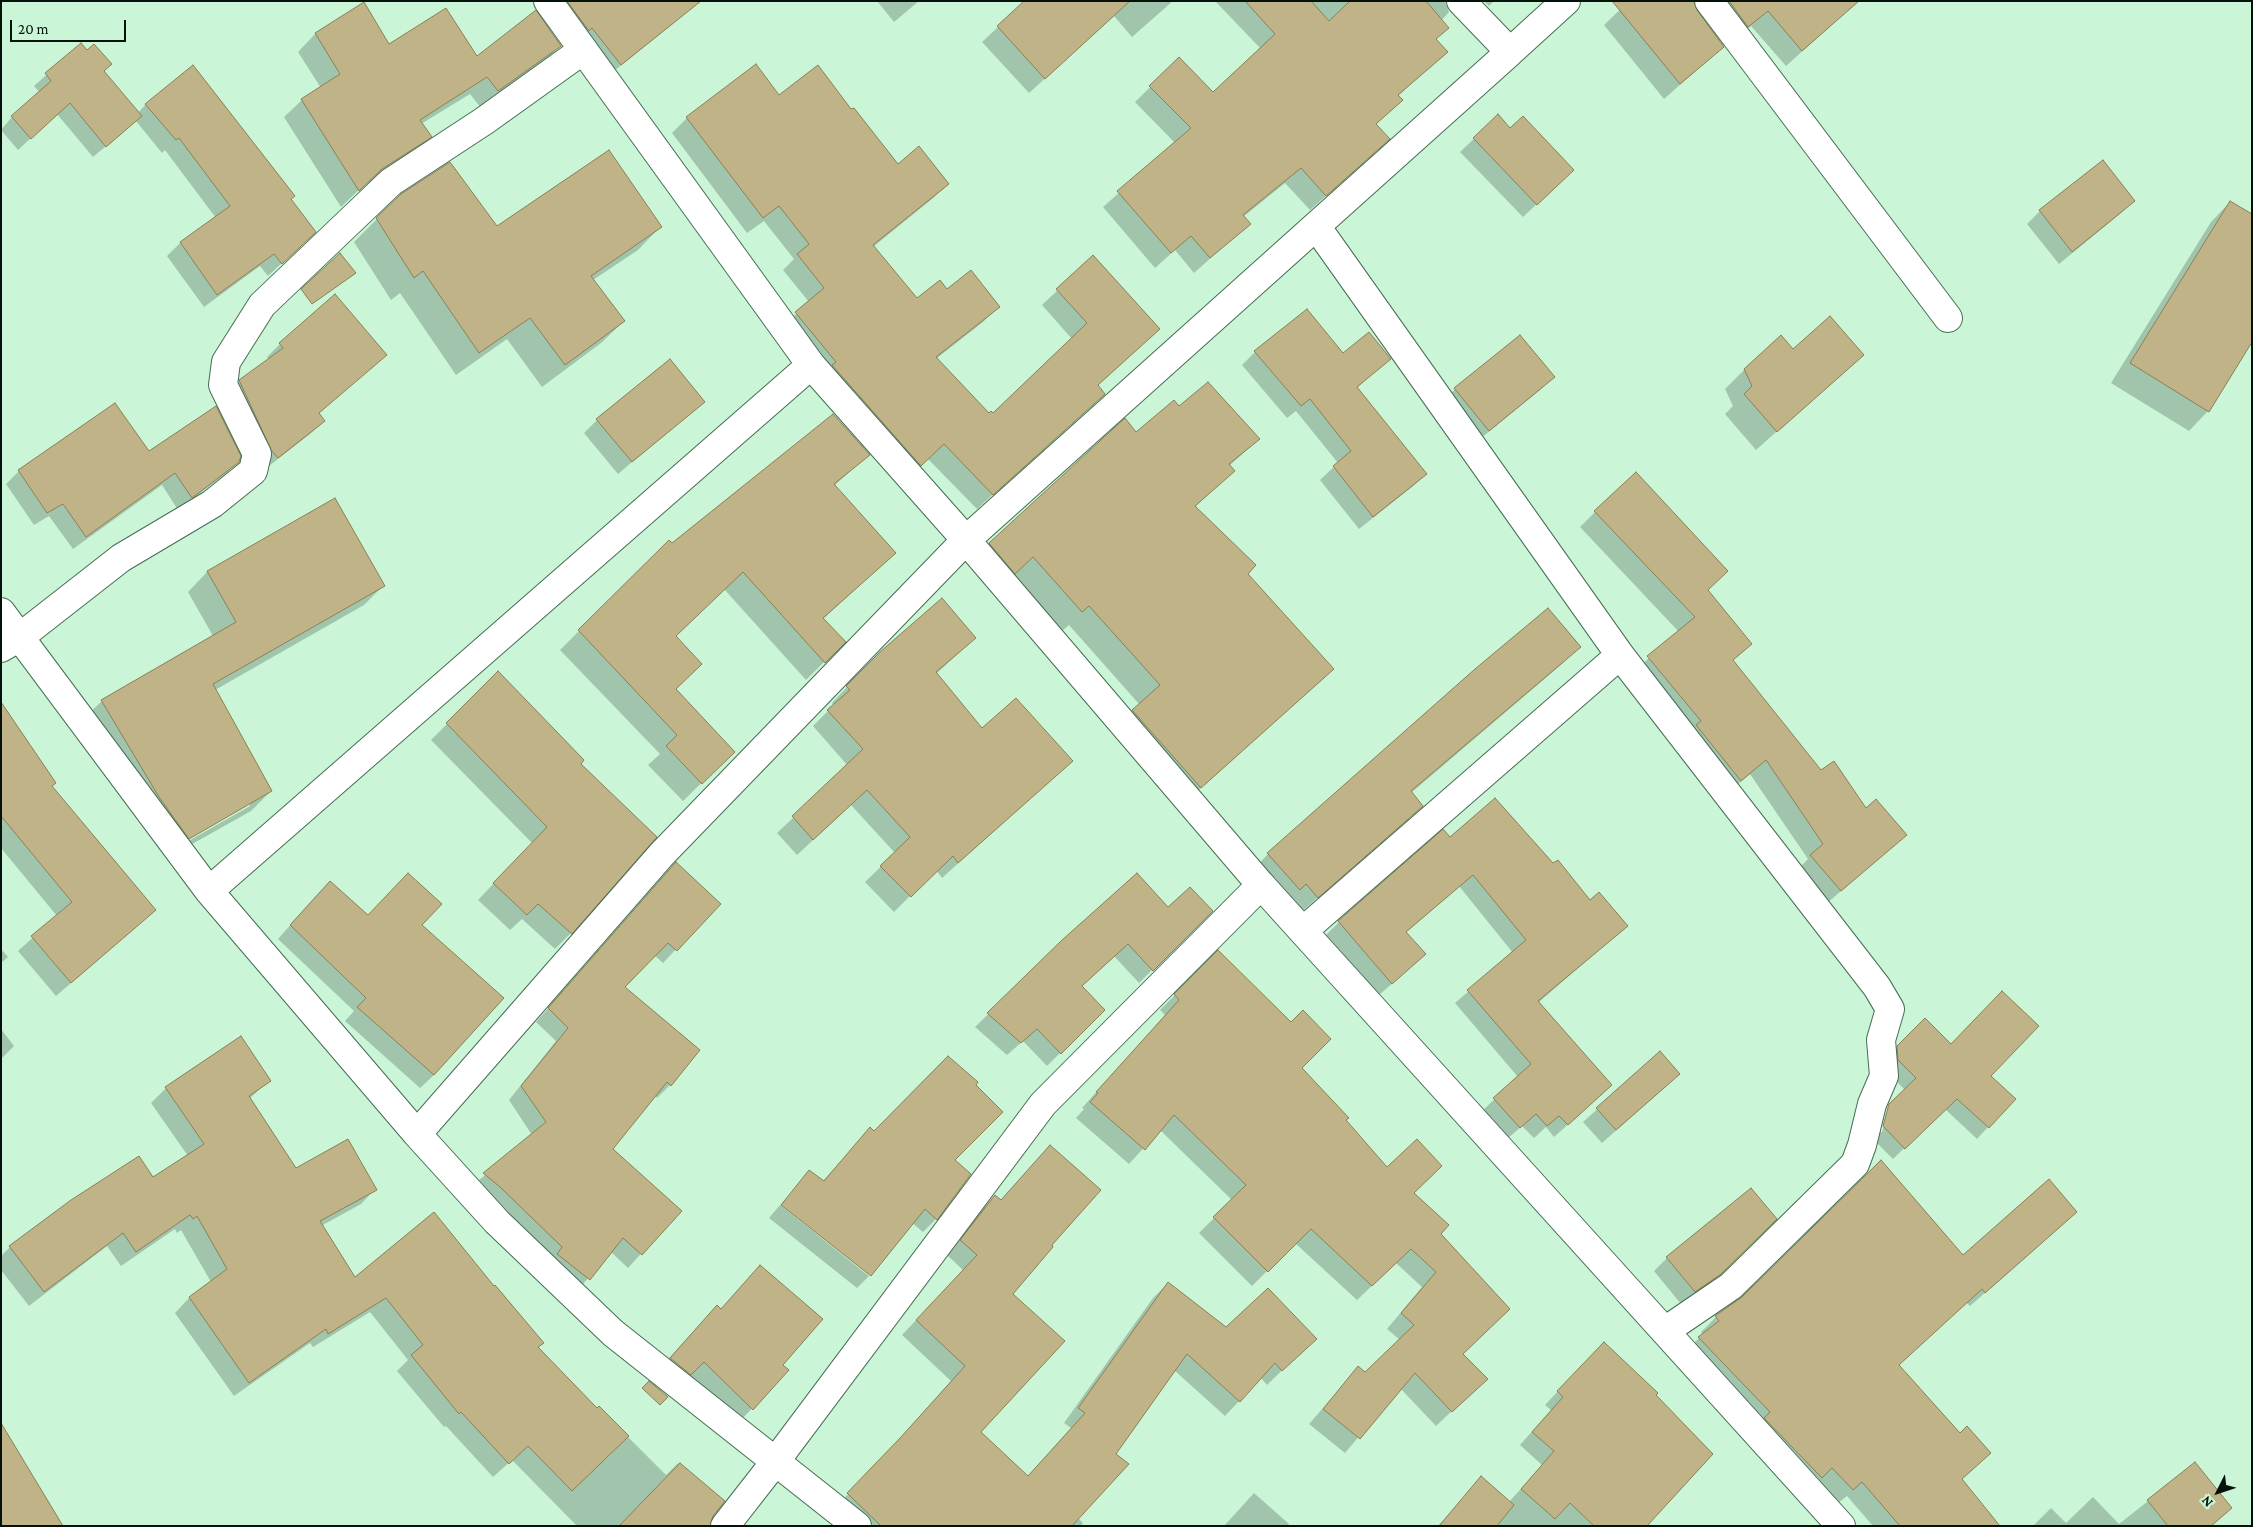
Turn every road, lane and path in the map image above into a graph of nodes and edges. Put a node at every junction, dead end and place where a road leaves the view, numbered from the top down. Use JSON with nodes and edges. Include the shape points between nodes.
{"nodes":[{"id":1,"x":548,"y":1,"type":"edge"},
{"id":2,"x":1461,"y":1,"type":"edge"},
{"id":3,"x":1566,"y":1,"type":"edge"},
{"id":4,"x":1710,"y":1,"type":"edge"},
{"id":5,"x":583,"y":50,"type":"junction"},
{"id":6,"x":1510,"y":52,"type":"junction"},
{"id":7,"x":1316,"y":226,"type":"junction"},
{"id":8,"x":1948,"y":318,"type":"dead end"},
{"id":9,"x":811,"y":364,"type":"junction"},
{"id":10,"x":966,"y":540,"type":"junction"},
{"id":11,"x":1,"y":612,"type":"edge"},
{"id":12,"x":11,"y":643,"type":"edge"},
{"id":13,"x":1620,"y":655,"type":"junction"},
{"id":14,"x":1261,"y":885,"type":"junction"},
{"id":15,"x":209,"y":891,"type":"junction"},
{"id":16,"x":1303,"y":931,"type":"junction"},
{"id":17,"x":417,"y":1134,"type":"junction"},
{"id":18,"x":1665,"y":1331,"type":"junction"},
{"id":19,"x":775,"y":1462,"type":"junction"},
{"id":20,"x":725,"y":1526,"type":"edge"},
{"id":21,"x":857,"y":1526,"type":"edge"},
{"id":22,"x":1841,"y":1526,"type":"edge"}],
"edges":[{"from":1,"to":5,"type":"street"},
{"from":2,"to":6,"type":"street"},
{"from":3,"to":6,"type":"street"},
{"from":4,"to":8,"type":"street"},
{"from":5,"to":9,"type":"street"},
{"from":5,"to":12,"type":"street","via":[[391,182],[262,305],[226,362],[223,385],[257,454],[254,471],[212,504],[122,558]]},
{"from":6,"to":7,"type":"street"},
{"from":7,"to":10,"type":"street"},
{"from":7,"to":13,"type":"street"},
{"from":9,"to":10,"type":"street"},
{"from":9,"to":15,"type":"street"},
{"from":10,"to":14,"type":"street"},
{"from":10,"to":17,"type":"street","via":[[662,854]]},
{"from":11,"to":12,"type":"street"},
{"from":12,"to":15,"type":"street"},
{"from":13,"to":16,"type":"street"},
{"from":13,"to":18,"type":"street","via":[[1877,987],[1890,1009],[1881,1040],[1884,1076],[1872,1104],[1855,1164],[1731,1286]]},
{"from":14,"to":16,"type":"street"},
{"from":14,"to":19,"type":"street","via":[[1044,1104]]},
{"from":15,"to":17,"type":"street"},
{"from":16,"to":18,"type":"street"},
{"from":17,"to":19,"type":"street","via":[[497,1222],[612,1334]]},
{"from":18,"to":22,"type":"street"},
{"from":19,"to":20,"type":"street"},
{"from":19,"to":21,"type":"street"}]}
